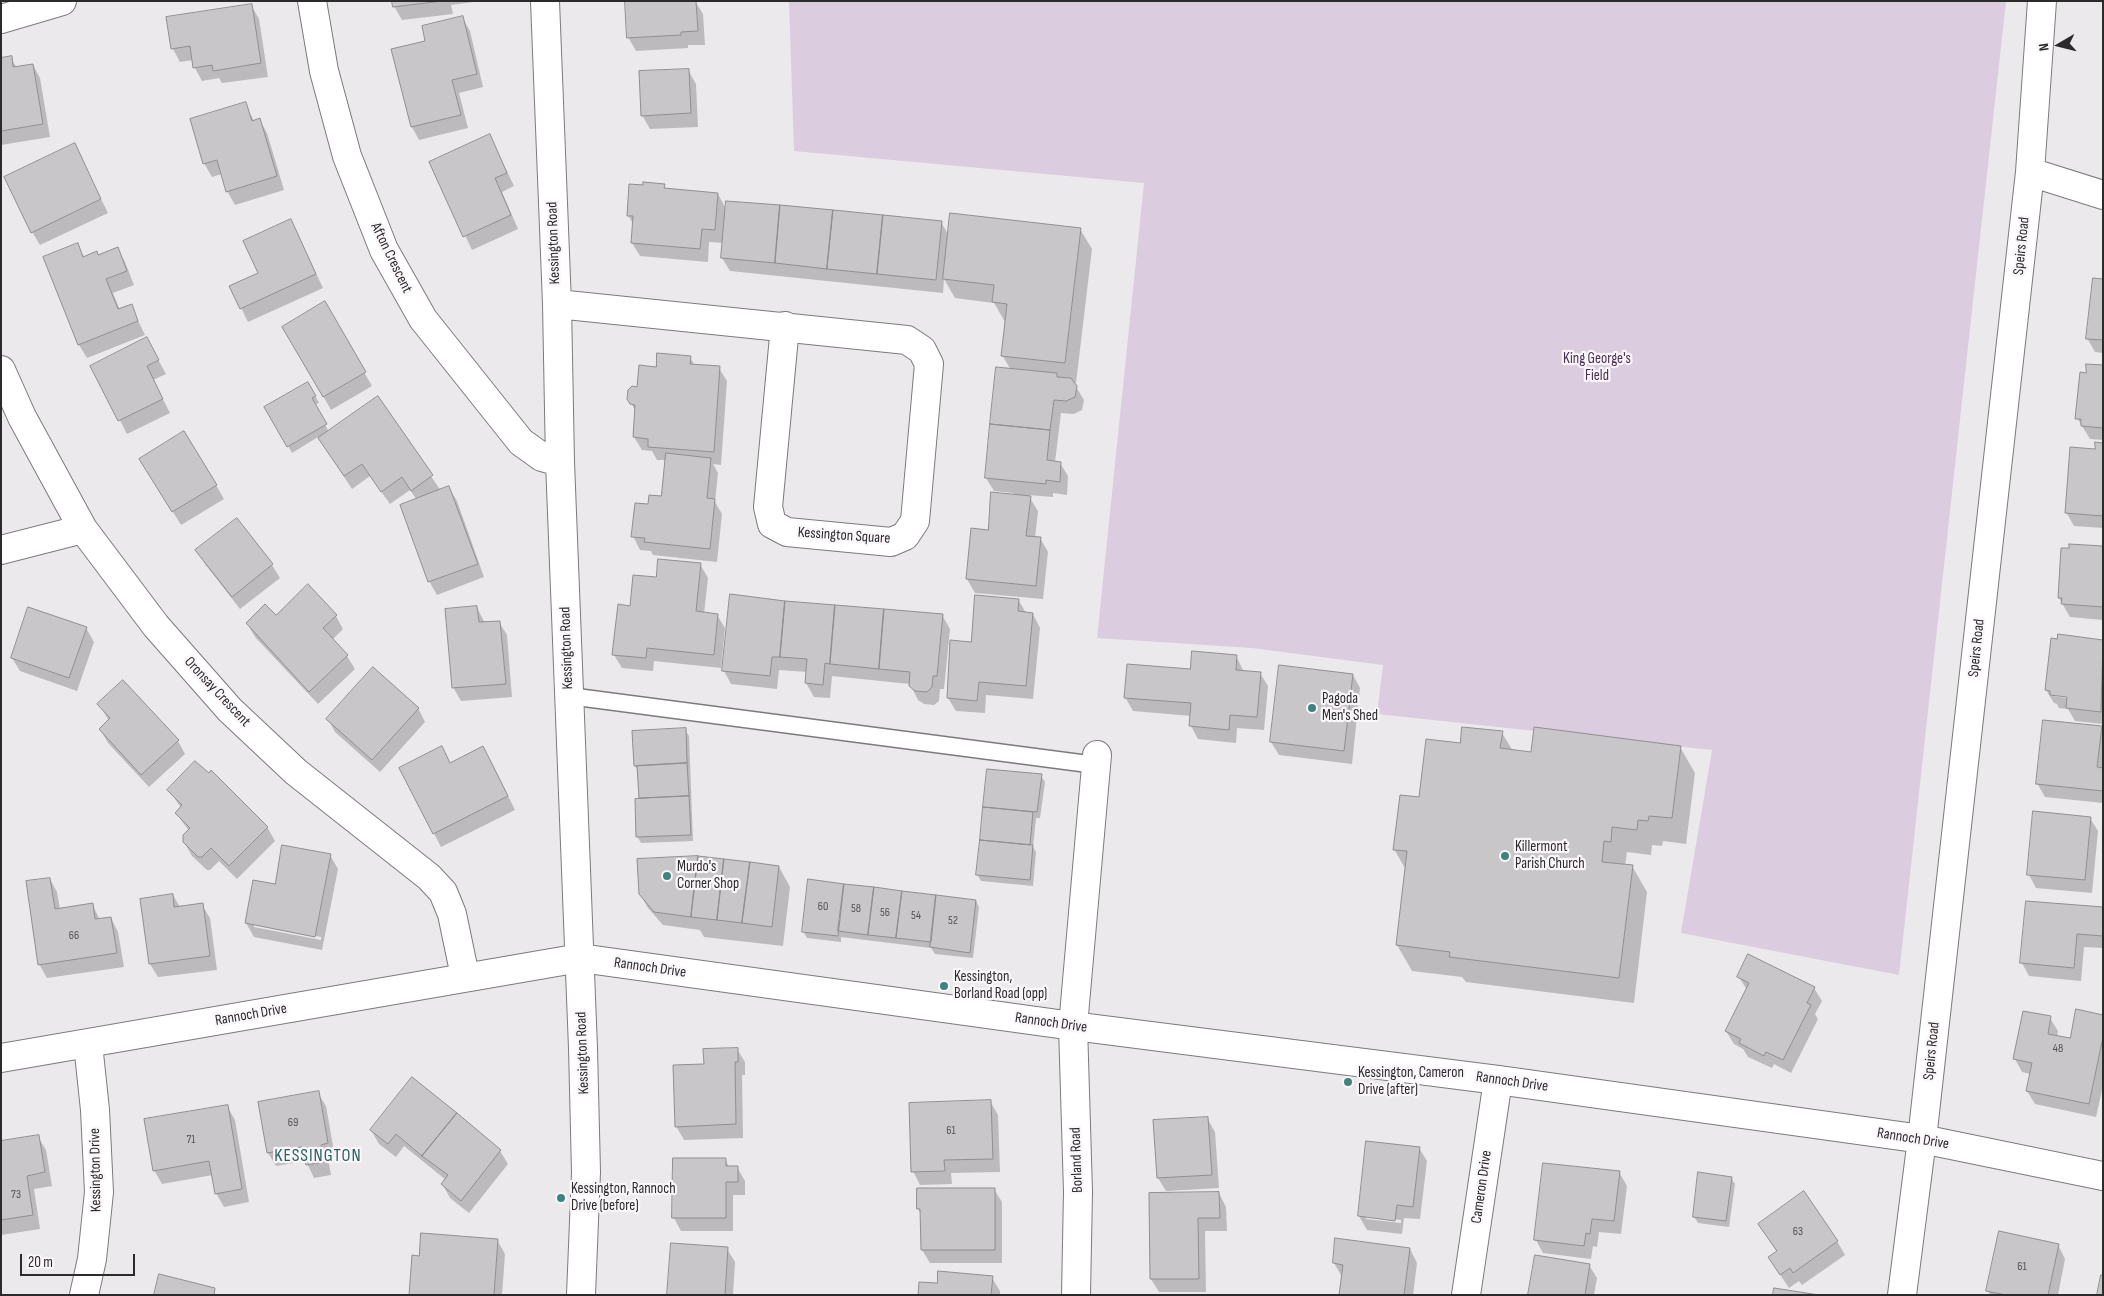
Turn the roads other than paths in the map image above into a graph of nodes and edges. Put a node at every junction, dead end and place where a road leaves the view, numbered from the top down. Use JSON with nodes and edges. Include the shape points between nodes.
{"nodes":[{"id":1,"x":62,"y":1,"type":"edge"},
{"id":2,"x":312,"y":1,"type":"edge"},
{"id":3,"x":545,"y":1,"type":"edge"},
{"id":4,"x":2042,"y":1,"type":"edge"},
{"id":5,"x":1,"y":19,"type":"edge"},
{"id":6,"x":2030,"y":172,"type":"junction"},
{"id":7,"x":2103,"y":195,"type":"edge"},
{"id":8,"x":557,"y":304,"type":"junction"},
{"id":9,"x":786,"y":326,"type":"junction"},
{"id":10,"x":1,"y":370,"type":"edge"},
{"id":11,"x":560,"y":462,"type":"junction"},
{"id":12,"x":83,"y":529,"type":"junction"},
{"id":13,"x":1,"y":550,"type":"edge"},
{"id":14,"x":569,"y":696,"type":"junction"},
{"id":15,"x":1097,"y":760,"type":"joint"},
{"id":16,"x":580,"y":958,"type":"junction"},
{"id":17,"x":465,"y":976,"type":"junction"},
{"id":18,"x":1073,"y":1026,"type":"junction"},
{"id":19,"x":88,"y":1044,"type":"junction"},
{"id":20,"x":1,"y":1058,"type":"edge"},
{"id":21,"x":1498,"y":1080,"type":"junction"},
{"id":22,"x":1922,"y":1139,"type":"junction"},
{"id":23,"x":2103,"y":1176,"type":"edge"},
{"id":24,"x":84,"y":1295,"type":"edge"},
{"id":25,"x":581,"y":1295,"type":"edge"},
{"id":26,"x":1076,"y":1295,"type":"edge"},
{"id":27,"x":1466,"y":1295,"type":"edge"},
{"id":28,"x":1902,"y":1295,"type":"edge"}],
"edges":[{"from":1,"to":5,"type":"street"},
{"from":2,"to":11,"type":"street","name":"Afton Crescent","via":[[324,70],[347,156],[384,250],[423,319],[521,442],[542,457]]},
{"from":3,"to":8,"type":"street","name":"Kessington Road"},
{"from":4,"to":6,"type":"street","name":"Speirs Road"},
{"from":6,"to":7,"type":"street"},
{"from":6,"to":22,"type":"street","name":"Speirs Road"},
{"from":8,"to":9,"type":"street","name":"Kessington Square"},
{"from":8,"to":11,"type":"street","name":"Kessington Road"},
{"from":9,"to":9,"type":"street","name":"Kessington Square","via":[[907,340],[922,350],[929,364],[915,521],[905,536],[891,542],[787,532],[772,524],[768,507]]},
{"from":10,"to":12,"type":"street","name":"Oronsay Crescent","via":[[22,417]]},
{"from":11,"to":14,"type":"street","name":"Kessington Road"},
{"from":12,"to":13,"type":"street"},
{"from":12,"to":17,"type":"street","name":"Oronsay Crescent","via":[[156,626],[230,710],[296,772],[429,877],[443,892],[452,914]]},
{"from":14,"to":15,"type":"lane"},
{"from":14,"to":16,"type":"street","name":"Kessington Road"},
{"from":15,"to":18,"type":"street","name":"Borland Road"},
{"from":16,"to":17,"type":"street","name":"Rannoch Drive"},
{"from":16,"to":18,"type":"street","name":"Rannoch Drive"},
{"from":16,"to":25,"type":"street","name":"Kessington Road","via":[[586,1172]]},
{"from":17,"to":19,"type":"street","name":"Rannoch Drive"},
{"from":18,"to":21,"type":"street","name":"Rannoch Drive"},
{"from":18,"to":26,"type":"street","name":"Borland Road","via":[[1078,1192]]},
{"from":19,"to":20,"type":"street","name":"Rannoch Drive"},
{"from":19,"to":24,"type":"street","name":"Kessington Drive","via":[[99,1192],[92,1259]]},
{"from":21,"to":22,"type":"street","name":"Rannoch Drive"},
{"from":21,"to":27,"type":"street","name":"Cameron Drive"},
{"from":22,"to":23,"type":"street","name":"Rannoch Drive"},
{"from":22,"to":28,"type":"street","name":"Speirs Road"}]}
